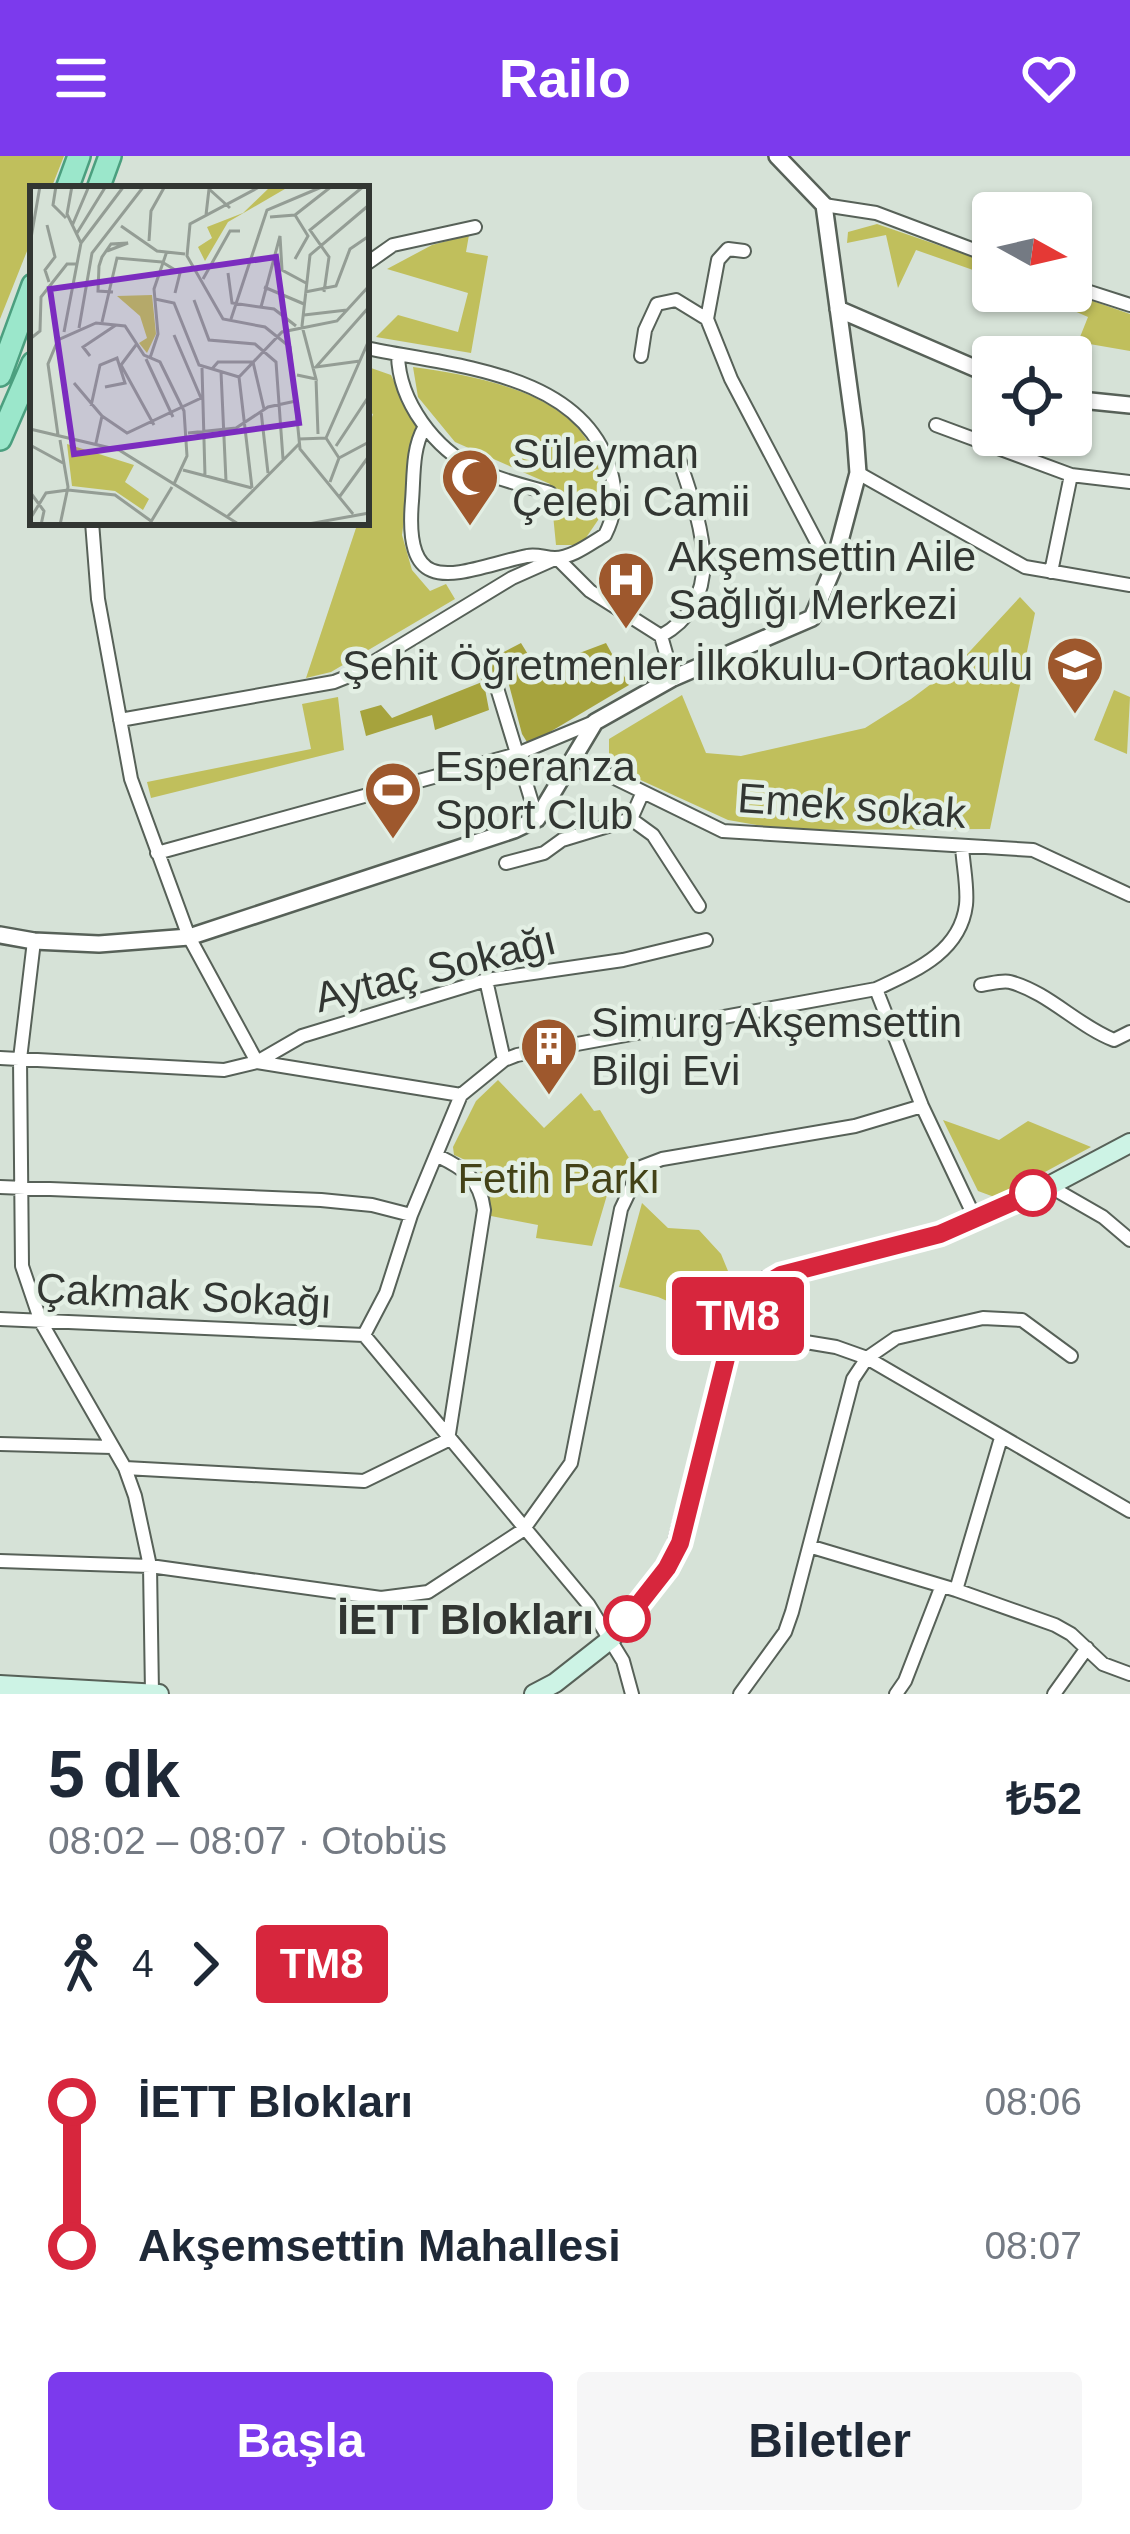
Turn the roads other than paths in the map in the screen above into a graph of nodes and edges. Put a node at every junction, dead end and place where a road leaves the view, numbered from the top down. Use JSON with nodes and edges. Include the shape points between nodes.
{"nodes":[{"id":1,"x":79,"y":156,"type":"edge"},
{"id":2,"x":110,"y":156,"type":"edge"},
{"id":3,"x":776,"y":156,"type":"edge"},
{"id":4,"x":68,"y":186,"type":"edge"},
{"id":5,"x":99,"y":186,"type":"edge"},
{"id":6,"x":824,"y":205,"type":"junction"},
{"id":7,"x":475,"y":227,"type":"dead end"},
{"id":8,"x":972,"y":249,"type":"edge"},
{"id":9,"x":744,"y":251,"type":"dead end"},
{"id":10,"x":369,"y":262,"type":"edge"},
{"id":11,"x":30,"y":293,"type":"edge"},
{"id":12,"x":1092,"y":293,"type":"edge"},
{"id":13,"x":1130,"y":305,"type":"edge"},
{"id":14,"x":838,"y":309,"type":"junction"},
{"id":15,"x":707,"y":319,"type":"junction"},
{"id":16,"x":369,"y":349,"type":"edge"},
{"id":17,"x":398,"y":355,"type":"junction"},
{"id":18,"x":641,"y":356,"type":"dead end"},
{"id":19,"x":972,"y":367,"type":"edge"},
{"id":20,"x":30,"y":369,"type":"edge"},
{"id":21,"x":0,"y":375,"type":"edge"},
{"id":22,"x":1092,"y":401,"type":"edge"},
{"id":23,"x":1130,"y":406,"type":"edge"},
{"id":24,"x":936,"y":425,"type":"dead end"},
{"id":25,"x":424,"y":428,"type":"junction"},
{"id":26,"x":0,"y":439,"type":"edge"},
{"id":27,"x":680,"y":462,"type":"dead end"},
{"id":28,"x":858,"y":472,"type":"junction"},
{"id":29,"x":1071,"y":476,"type":"junction"},
{"id":30,"x":1130,"y":482,"type":"edge"},
{"id":31,"x":550,"y":493,"type":"dead end"},
{"id":32,"x":92,"y":525,"type":"edge"},
{"id":33,"x":556,"y":558,"type":"junction"},
{"id":34,"x":832,"y":571,"type":"junction"},
{"id":35,"x":1052,"y":572,"type":"junction"},
{"id":36,"x":1130,"y":585,"type":"edge"},
{"id":37,"x":661,"y":636,"type":"junction"},
{"id":38,"x":673,"y":678,"type":"junction"},
{"id":39,"x":496,"y":688,"type":"dead end"},
{"id":40,"x":120,"y":719,"type":"junction"},
{"id":41,"x":595,"y":722,"type":"junction"},
{"id":42,"x":517,"y":754,"type":"junction"},
{"id":43,"x":576,"y":759,"type":"junction"},
{"id":44,"x":642,"y":794,"type":"junction"},
{"id":45,"x":537,"y":819,"type":"junction"},
{"id":46,"x":631,"y":819,"type":"junction"},
{"id":47,"x":962,"y":846,"type":"junction"},
{"id":48,"x":157,"y":853,"type":"junction"},
{"id":49,"x":506,"y":863,"type":"dead end"},
{"id":50,"x":1130,"y":895,"type":"edge"},
{"id":51,"x":699,"y":906,"type":"dead end"},
{"id":52,"x":0,"y":935,"type":"edge"},
{"id":53,"x":189,"y":937,"type":"junction"},
{"id":54,"x":706,"y":940,"type":"dead end"},
{"id":55,"x":34,"y":941,"type":"junction"},
{"id":56,"x":486,"y":980,"type":"junction"},
{"id":57,"x":981,"y":985,"type":"dead end"},
{"id":58,"x":876,"y":989,"type":"junction"},
{"id":59,"x":1130,"y":1032,"type":"edge"},
{"id":60,"x":0,"y":1058,"type":"edge"},
{"id":61,"x":20,"y":1059,"type":"junction"},
{"id":62,"x":504,"y":1060,"type":"junction"},
{"id":63,"x":257,"y":1062,"type":"junction"},
{"id":64,"x":460,"y":1095,"type":"junction"},
{"id":65,"x":922,"y":1106,"type":"junction"},
{"id":66,"x":1130,"y":1143,"type":"edge"},
{"id":67,"x":438,"y":1156,"type":"junction"},
{"id":68,"x":1049,"y":1186,"type":"junction"},
{"id":69,"x":0,"y":1187,"type":"edge"},
{"id":70,"x":20,"y":1188,"type":"junction"},
{"id":71,"x":411,"y":1215,"type":"junction"},
{"id":72,"x":974,"y":1218,"type":"junction"},
{"id":73,"x":1130,"y":1240,"type":"edge"},
{"id":74,"x":0,"y":1319,"type":"edge"},
{"id":75,"x":41,"y":1322,"type":"junction"},
{"id":76,"x":733,"y":1330,"type":"junction"},
{"id":77,"x":364,"y":1335,"type":"junction"},
{"id":78,"x":1071,"y":1356,"type":"dead end"},
{"id":79,"x":867,"y":1358,"type":"junction"},
{"id":80,"x":1000,"y":1438,"type":"junction"},
{"id":81,"x":448,"y":1440,"type":"junction"},
{"id":82,"x":0,"y":1444,"type":"edge"},
{"id":83,"x":112,"y":1447,"type":"junction"},
{"id":84,"x":125,"y":1468,"type":"junction"},
{"id":85,"x":1130,"y":1511,"type":"edge"},
{"id":86,"x":523,"y":1530,"type":"junction"},
{"id":87,"x":812,"y":1546,"type":"junction"},
{"id":88,"x":0,"y":1561,"type":"edge"},
{"id":89,"x":150,"y":1566,"type":"junction"},
{"id":90,"x":940,"y":1588,"type":"junction"},
{"id":91,"x":956,"y":1590,"type":"junction"},
{"id":92,"x":611,"y":1640,"type":"junction"},
{"id":93,"x":1087,"y":1648,"type":"junction"},
{"id":94,"x":1130,"y":1674,"type":"edge"},
{"id":95,"x":0,"y":1684,"type":"edge"},
{"id":96,"x":156,"y":1694,"type":"edge"},
{"id":97,"x":534,"y":1694,"type":"edge"},
{"id":98,"x":632,"y":1694,"type":"edge"},
{"id":99,"x":740,"y":1694,"type":"edge"},
{"id":100,"x":896,"y":1694,"type":"edge"},
{"id":101,"x":1054,"y":1694,"type":"edge"}],
"edges":[{"from":1,"to":4,"type":"main road"},
{"from":2,"to":5,"type":"main road"},
{"from":3,"to":6,"type":"street"},
{"from":6,"to":8,"type":"street","via":[[876,214]]},
{"from":6,"to":14,"type":"street"},
{"from":7,"to":10,"type":"street","via":[[393,245]]},
{"from":9,"to":15,"type":"street","via":[[728,249],[718,260]]},
{"from":11,"to":21,"type":"main road"},
{"from":12,"to":13,"type":"street"},
{"from":14,"to":19,"type":"street"},
{"from":14,"to":28,"type":"street"},
{"from":15,"to":18,"type":"street","via":[[676,300],[657,304]]},
{"from":15,"to":34,"type":"street"},
{"from":16,"to":17,"type":"street"},
{"from":17,"to":25,"type":"street"},
{"from":17,"to":33,"type":"street","via":[[523,385],[591,431],[615,487],[611,522],[605,535]]},
{"from":20,"to":26,"type":"main road"},
{"from":22,"to":23,"type":"street"},
{"from":24,"to":29,"type":"street"},
{"from":25,"to":31,"type":"street","via":[[476,469]]},
{"from":25,"to":33,"type":"street","via":[[410,526],[417,561],[446,575],[531,555]]},
{"from":27,"to":37,"type":"street","via":[[698,516],[704,584],[694,611]]},
{"from":28,"to":34,"type":"street"},
{"from":28,"to":35,"type":"street","via":[[1025,567]]},
{"from":29,"to":30,"type":"street"},
{"from":29,"to":35,"type":"street"},
{"from":32,"to":40,"type":"street"},
{"from":33,"to":37,"type":"street","via":[[590,591]]},
{"from":33,"to":40,"type":"street","via":[[334,682]]},
{"from":34,"to":38,"type":"street","via":[[812,618]]},
{"from":35,"to":36,"type":"street"},
{"from":37,"to":38,"type":"street"},
{"from":38,"to":41,"type":"street"},
{"from":39,"to":42,"type":"street"},
{"from":40,"to":48,"type":"street","via":[[130,779]]},
{"from":41,"to":42,"type":"street"},
{"from":41,"to":43,"type":"street"},
{"from":42,"to":45,"type":"street"},
{"from":42,"to":48,"type":"street"},
{"from":43,"to":44,"type":"street","name":"Emek sokak"},
{"from":43,"to":45,"type":"street"},
{"from":44,"to":46,"type":"street"},
{"from":44,"to":47,"type":"street","name":"Emek sokak","via":[[746,835]]},
{"from":45,"to":53,"type":"street"},
{"from":46,"to":49,"type":"street"},
{"from":46,"to":51,"type":"street","via":[[653,835]]},
{"from":47,"to":50,"type":"street","name":"Emek sokak","via":[[1034,850]]},
{"from":47,"to":58,"type":"street","via":[[966,906],[944,952]]},
{"from":48,"to":53,"type":"street"},
{"from":52,"to":55,"type":"street"},
{"from":53,"to":55,"type":"street"},
{"from":53,"to":63,"type":"street"},
{"from":54,"to":56,"type":"street","name":"Aytaç Sokağı"},
{"from":55,"to":61,"type":"street"},
{"from":56,"to":62,"type":"street"},
{"from":56,"to":63,"type":"street","name":"Aytaç Sokağı","via":[[302,1036]]},
{"from":57,"to":59,"type":"street","via":[[1007,981],[1114,1040]]},
{"from":58,"to":62,"type":"street"},
{"from":58,"to":65,"type":"street"},
{"from":60,"to":61,"type":"street"},
{"from":61,"to":63,"type":"street","via":[[224,1070]]},
{"from":61,"to":70,"type":"street"},
{"from":62,"to":64,"type":"street"},
{"from":63,"to":64,"type":"street"},
{"from":64,"to":67,"type":"street"},
{"from":65,"to":72,"type":"street"},
{"from":65,"to":86,"type":"street","via":[[641,1167],[621,1208],[571,1463]]},
{"from":66,"to":68,"type":"main road"},
{"from":67,"to":71,"type":"street"},
{"from":67,"to":81,"type":"street","via":[[473,1177],[484,1210]]},
{"from":68,"to":72,"type":"main road"},
{"from":68,"to":73,"type":"street"},
{"from":69,"to":70,"type":"street"},
{"from":70,"to":71,"type":"street","via":[[321,1200]]},
{"from":70,"to":75,"type":"street","via":[[22,1266]]},
{"from":71,"to":77,"type":"street"},
{"from":72,"to":76,"type":"main road","via":[[763,1282]]},
{"from":74,"to":75,"type":"street","name":"Çakmak Sokağı"},
{"from":75,"to":77,"type":"street","name":"Çakmak Sokağı"},
{"from":75,"to":83,"type":"street"},
{"from":76,"to":79,"type":"street"},
{"from":76,"to":92,"type":"main road","via":[[680,1543]]},
{"from":77,"to":81,"type":"street"},
{"from":78,"to":79,"type":"street","via":[[1022,1320],[983,1318],[896,1338]]},
{"from":79,"to":80,"type":"street"},
{"from":79,"to":87,"type":"street","via":[[854,1379]]},
{"from":80,"to":85,"type":"street"},
{"from":80,"to":91,"type":"street"},
{"from":81,"to":84,"type":"street","via":[[364,1481]]},
{"from":81,"to":86,"type":"street"},
{"from":82,"to":83,"type":"street"},
{"from":83,"to":84,"type":"street"},
{"from":84,"to":89,"type":"street"},
{"from":86,"to":89,"type":"street","via":[[428,1592],[381,1598]]},
{"from":86,"to":92,"type":"street"},
{"from":87,"to":90,"type":"street"},
{"from":87,"to":99,"type":"street","via":[[785,1632]]},
{"from":88,"to":89,"type":"street"},
{"from":89,"to":96,"type":"street"},
{"from":90,"to":91,"type":"street"},
{"from":90,"to":100,"type":"street"},
{"from":91,"to":93,"type":"street","via":[[1055,1625]]},
{"from":92,"to":97,"type":"main road"},
{"from":92,"to":98,"type":"street"},
{"from":93,"to":94,"type":"street"},
{"from":93,"to":101,"type":"street"},
{"from":95,"to":96,"type":"main road"}]}
